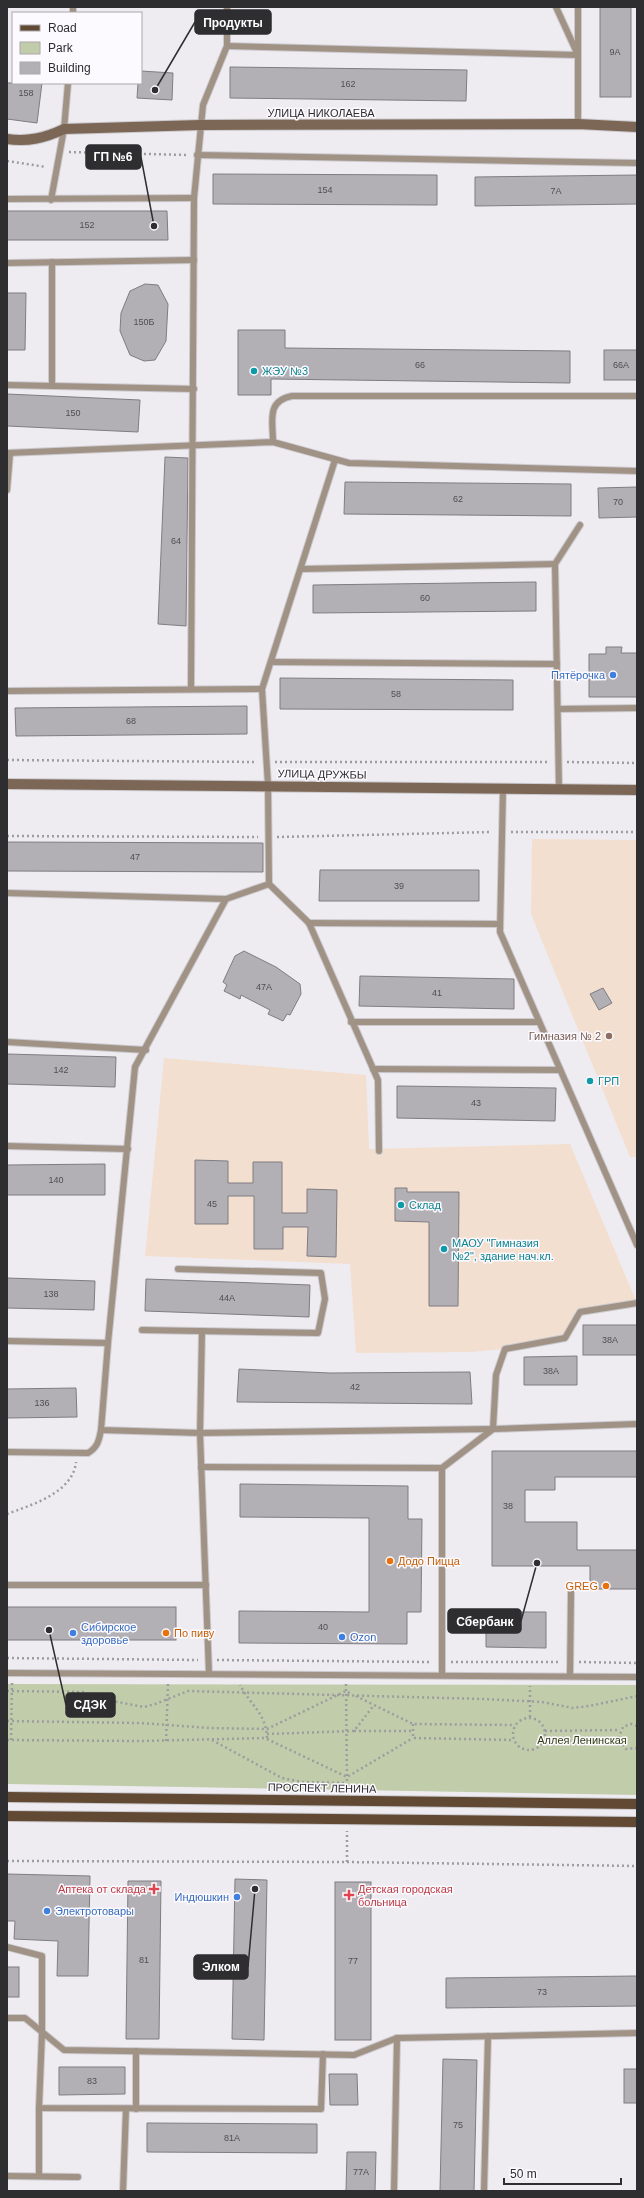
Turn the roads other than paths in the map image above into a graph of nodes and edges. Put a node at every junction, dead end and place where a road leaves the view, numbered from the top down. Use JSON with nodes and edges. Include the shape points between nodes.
{"nodes":[{"id":1,"x":227,"y":7,"type":"edge"},
{"id":2,"x":556,"y":7,"type":"edge"},
{"id":3,"x":578,"y":7,"type":"edge"},
{"id":4,"x":227,"y":46,"type":"junction"},
{"id":5,"x":578,"y":54,"type":"junction"},
{"id":6,"x":68,"y":84,"type":"edge"},
{"id":7,"x":578,"y":124,"type":"junction"},
{"id":8,"x":200,"y":125,"type":"junction"},
{"id":9,"x":637,"y":127,"type":"edge"},
{"id":10,"x":64,"y":129,"type":"junction"},
{"id":11,"x":7,"y":139,"type":"edge"},
{"id":12,"x":197,"y":155,"type":"junction"},
{"id":13,"x":637,"y":163,"type":"edge"},
{"id":14,"x":194,"y":198,"type":"junction"},
{"id":15,"x":7,"y":199,"type":"edge"},
{"id":16,"x":51,"y":200,"type":"junction"},
{"id":17,"x":194,"y":260,"type":"junction"},
{"id":18,"x":52,"y":262,"type":"junction"},
{"id":19,"x":7,"y":263,"type":"edge"},
{"id":20,"x":7,"y":385,"type":"edge"},
{"id":21,"x":52,"y":386,"type":"junction"},
{"id":22,"x":194,"y":389,"type":"junction"},
{"id":23,"x":637,"y":396,"type":"edge"},
{"id":24,"x":273,"y":442,"type":"junction"},
{"id":25,"x":194,"y":445,"type":"junction"},
{"id":26,"x":8,"y":453,"type":"edge"},
{"id":27,"x":335,"y":460,"type":"junction"},
{"id":28,"x":637,"y":471,"type":"edge"},
{"id":29,"x":7,"y":490,"type":"edge"},
{"id":30,"x":580,"y":525,"type":"dead end"},
{"id":31,"x":555,"y":564,"type":"junction"},
{"id":32,"x":301,"y":569,"type":"junction"},
{"id":33,"x":271,"y":662,"type":"junction"},
{"id":34,"x":557,"y":664,"type":"junction"},
{"id":35,"x":191,"y":689,"type":"junction"},
{"id":36,"x":262,"y":689,"type":"junction"},
{"id":37,"x":7,"y":691,"type":"edge"},
{"id":38,"x":637,"y":708,"type":"edge"},
{"id":39,"x":558,"y":709,"type":"junction"},
{"id":40,"x":7,"y":784,"type":"edge"},
{"id":41,"x":268,"y":785,"type":"junction"},
{"id":42,"x":503,"y":789,"type":"junction"},
{"id":43,"x":559,"y":789,"type":"junction"},
{"id":44,"x":637,"y":790,"type":"edge"},
{"id":45,"x":268,"y":884,"type":"junction"},
{"id":46,"x":7,"y":893,"type":"edge"},
{"id":47,"x":226,"y":899,"type":"junction"},
{"id":48,"x":309,"y":923,"type":"junction"},
{"id":49,"x":500,"y":924,"type":"junction"},
{"id":50,"x":351,"y":1022,"type":"junction"},
{"id":51,"x":539,"y":1022,"type":"junction"},
{"id":52,"x":7,"y":1042,"type":"edge"},
{"id":53,"x":146,"y":1050,"type":"junction"},
{"id":54,"x":372,"y":1069,"type":"junction"},
{"id":55,"x":560,"y":1070,"type":"junction"},
{"id":56,"x":7,"y":1146,"type":"edge"},
{"id":57,"x":128,"y":1149,"type":"junction"},
{"id":58,"x":379,"y":1151,"type":"dead end"},
{"id":59,"x":637,"y":1245,"type":"edge"},
{"id":60,"x":178,"y":1269,"type":"dead end"},
{"id":61,"x":637,"y":1304,"type":"edge"},
{"id":62,"x":142,"y":1330,"type":"dead end"},
{"id":63,"x":202,"y":1331,"type":"junction"},
{"id":64,"x":7,"y":1341,"type":"edge"},
{"id":65,"x":108,"y":1343,"type":"junction"},
{"id":66,"x":637,"y":1424,"type":"edge"},
{"id":67,"x":493,"y":1429,"type":"junction"},
{"id":68,"x":101,"y":1430,"type":"junction"},
{"id":69,"x":200,"y":1433,"type":"junction"},
{"id":70,"x":7,"y":1452,"type":"edge"},
{"id":71,"x":201,"y":1467,"type":"junction"},
{"id":72,"x":442,"y":1468,"type":"junction"},
{"id":73,"x":7,"y":1585,"type":"edge"},
{"id":74,"x":206,"y":1585,"type":"junction"},
{"id":75,"x":571,"y":1592,"type":"dead end"},
{"id":76,"x":10,"y":1673,"type":"edge"},
{"id":77,"x":209,"y":1674,"type":"junction"},
{"id":78,"x":442,"y":1675,"type":"junction"},
{"id":79,"x":570,"y":1676,"type":"junction"},
{"id":80,"x":637,"y":1677,"type":"edge"},
{"id":81,"x":7,"y":1797,"type":"edge"},
{"id":82,"x":637,"y":1804,"type":"edge"},
{"id":83,"x":7,"y":1816,"type":"edge"},
{"id":84,"x":637,"y":1822,"type":"edge"},
{"id":85,"x":7,"y":1947,"type":"edge"},
{"id":86,"x":7,"y":2018,"type":"edge"},
{"id":87,"x":42,"y":2033,"type":"junction"},
{"id":88,"x":637,"y":2033,"type":"edge"},
{"id":89,"x":488,"y":2036,"type":"junction"},
{"id":90,"x":397,"y":2038,"type":"junction"},
{"id":91,"x":136,"y":2051,"type":"junction"},
{"id":92,"x":323,"y":2054,"type":"junction"},
{"id":93,"x":39,"y":2108,"type":"junction"},
{"id":94,"x":126,"y":2108,"type":"junction"},
{"id":95,"x":136,"y":2108,"type":"junction"},
{"id":96,"x":7,"y":2176,"type":"edge"},
{"id":97,"x":39,"y":2176,"type":"junction"},
{"id":98,"x":78,"y":2177,"type":"dead end"},
{"id":99,"x":123,"y":2191,"type":"edge"},
{"id":100,"x":394,"y":2191,"type":"edge"},
{"id":101,"x":484,"y":2191,"type":"edge"}],
"edges":[{"from":1,"to":4,"type":"lane"},
{"from":2,"to":5,"type":"lane"},
{"from":3,"to":5,"type":"lane"},
{"from":4,"to":5,"type":"lane"},
{"from":4,"to":8,"type":"lane","via":[[202,105]]},
{"from":5,"to":7,"type":"lane"},
{"from":6,"to":10,"type":"lane"},
{"from":7,"to":8,"type":"main road","name":"УЛИЦА НИКОЛАЕВА"},
{"from":7,"to":9,"type":"main road","name":"УЛИЦА НИКОЛАЕВА"},
{"from":8,"to":10,"type":"main road","name":"УЛИЦА НИКОЛАЕВА"},
{"from":8,"to":12,"type":"lane"},
{"from":10,"to":11,"type":"main road","name":"УЛИЦА НИКОЛАЕВА","via":[[46,137],[21,141]]},
{"from":10,"to":16,"type":"lane"},
{"from":12,"to":13,"type":"lane"},
{"from":12,"to":14,"type":"lane"},
{"from":14,"to":16,"type":"lane"},
{"from":14,"to":17,"type":"lane"},
{"from":15,"to":16,"type":"lane"},
{"from":17,"to":18,"type":"lane"},
{"from":17,"to":22,"type":"lane"},
{"from":18,"to":19,"type":"lane"},
{"from":18,"to":21,"type":"lane"},
{"from":20,"to":21,"type":"lane"},
{"from":21,"to":22,"type":"lane"},
{"from":22,"to":25,"type":"lane"},
{"from":23,"to":24,"type":"lane","via":[[292,396],[280,398],[273,408]]},
{"from":24,"to":25,"type":"lane"},
{"from":24,"to":27,"type":"lane"},
{"from":25,"to":26,"type":"lane"},
{"from":25,"to":35,"type":"lane"},
{"from":26,"to":29,"type":"lane"},
{"from":27,"to":28,"type":"lane","via":[[348,463]]},
{"from":27,"to":32,"type":"lane"},
{"from":30,"to":31,"type":"lane"},
{"from":31,"to":32,"type":"lane"},
{"from":31,"to":34,"type":"lane"},
{"from":32,"to":33,"type":"lane"},
{"from":33,"to":34,"type":"lane"},
{"from":33,"to":36,"type":"lane"},
{"from":34,"to":39,"type":"lane"},
{"from":35,"to":36,"type":"lane"},
{"from":35,"to":37,"type":"lane"},
{"from":36,"to":41,"type":"lane"},
{"from":38,"to":39,"type":"lane"},
{"from":39,"to":43,"type":"lane"},
{"from":40,"to":41,"type":"main road","name":"УЛИЦА ДРУЖБЫ"},
{"from":41,"to":42,"type":"main road","name":"УЛИЦА ДРУЖБЫ"},
{"from":41,"to":45,"type":"lane"},
{"from":42,"to":43,"type":"main road","name":"УЛИЦА ДРУЖБЫ"},
{"from":42,"to":49,"type":"lane"},
{"from":43,"to":44,"type":"main road","name":"УЛИЦА ДРУЖБЫ"},
{"from":45,"to":47,"type":"lane"},
{"from":45,"to":48,"type":"lane"},
{"from":46,"to":47,"type":"lane"},
{"from":47,"to":53,"type":"lane"},
{"from":48,"to":49,"type":"lane"},
{"from":48,"to":50,"type":"lane"},
{"from":49,"to":51,"type":"lane","via":[[500,932]]},
{"from":50,"to":51,"type":"lane"},
{"from":50,"to":54,"type":"lane"},
{"from":51,"to":55,"type":"lane"},
{"from":52,"to":53,"type":"lane"},
{"from":53,"to":57,"type":"lane","via":[[135,1067]]},
{"from":54,"to":55,"type":"lane"},
{"from":54,"to":58,"type":"lane","via":[[378,1080]]},
{"from":55,"to":59,"type":"lane"},
{"from":56,"to":57,"type":"lane"},
{"from":57,"to":65,"type":"lane"},
{"from":60,"to":63,"type":"lane","via":[[321,1273],[325,1299],[318,1333]]},
{"from":61,"to":67,"type":"lane","via":[[580,1312],[565,1338],[505,1349],[496,1375]]},
{"from":62,"to":63,"type":"lane"},
{"from":63,"to":69,"type":"lane"},
{"from":64,"to":65,"type":"lane"},
{"from":65,"to":68,"type":"lane"},
{"from":66,"to":67,"type":"lane"},
{"from":67,"to":69,"type":"lane"},
{"from":67,"to":72,"type":"lane"},
{"from":68,"to":69,"type":"lane"},
{"from":68,"to":70,"type":"lane","via":[[98,1443],[88,1453]]},
{"from":69,"to":71,"type":"lane"},
{"from":71,"to":72,"type":"lane"},
{"from":71,"to":74,"type":"lane"},
{"from":72,"to":78,"type":"lane"},
{"from":73,"to":74,"type":"lane"},
{"from":74,"to":77,"type":"lane"},
{"from":75,"to":79,"type":"lane"},
{"from":76,"to":77,"type":"lane"},
{"from":77,"to":78,"type":"lane"},
{"from":78,"to":79,"type":"lane"},
{"from":79,"to":80,"type":"lane"},
{"from":81,"to":82,"type":"main road","name":"ПРОСПЕКТ ЛЕНИНА"},
{"from":83,"to":84,"type":"main road"},
{"from":85,"to":87,"type":"lane","via":[[42,1956]]},
{"from":86,"to":87,"type":"lane","via":[[25,2018]]},
{"from":87,"to":91,"type":"lane","via":[[64,2050]]},
{"from":87,"to":93,"type":"lane"},
{"from":88,"to":89,"type":"lane"},
{"from":89,"to":90,"type":"lane"},
{"from":89,"to":101,"type":"lane"},
{"from":90,"to":92,"type":"lane","via":[[354,2055]]},
{"from":90,"to":100,"type":"lane"},
{"from":91,"to":92,"type":"lane"},
{"from":91,"to":95,"type":"lane"},
{"from":92,"to":95,"type":"lane","via":[[321,2109]]},
{"from":93,"to":94,"type":"lane"},
{"from":93,"to":97,"type":"lane"},
{"from":94,"to":95,"type":"lane"},
{"from":94,"to":99,"type":"lane"},
{"from":96,"to":97,"type":"lane"},
{"from":97,"to":98,"type":"lane"}]}
